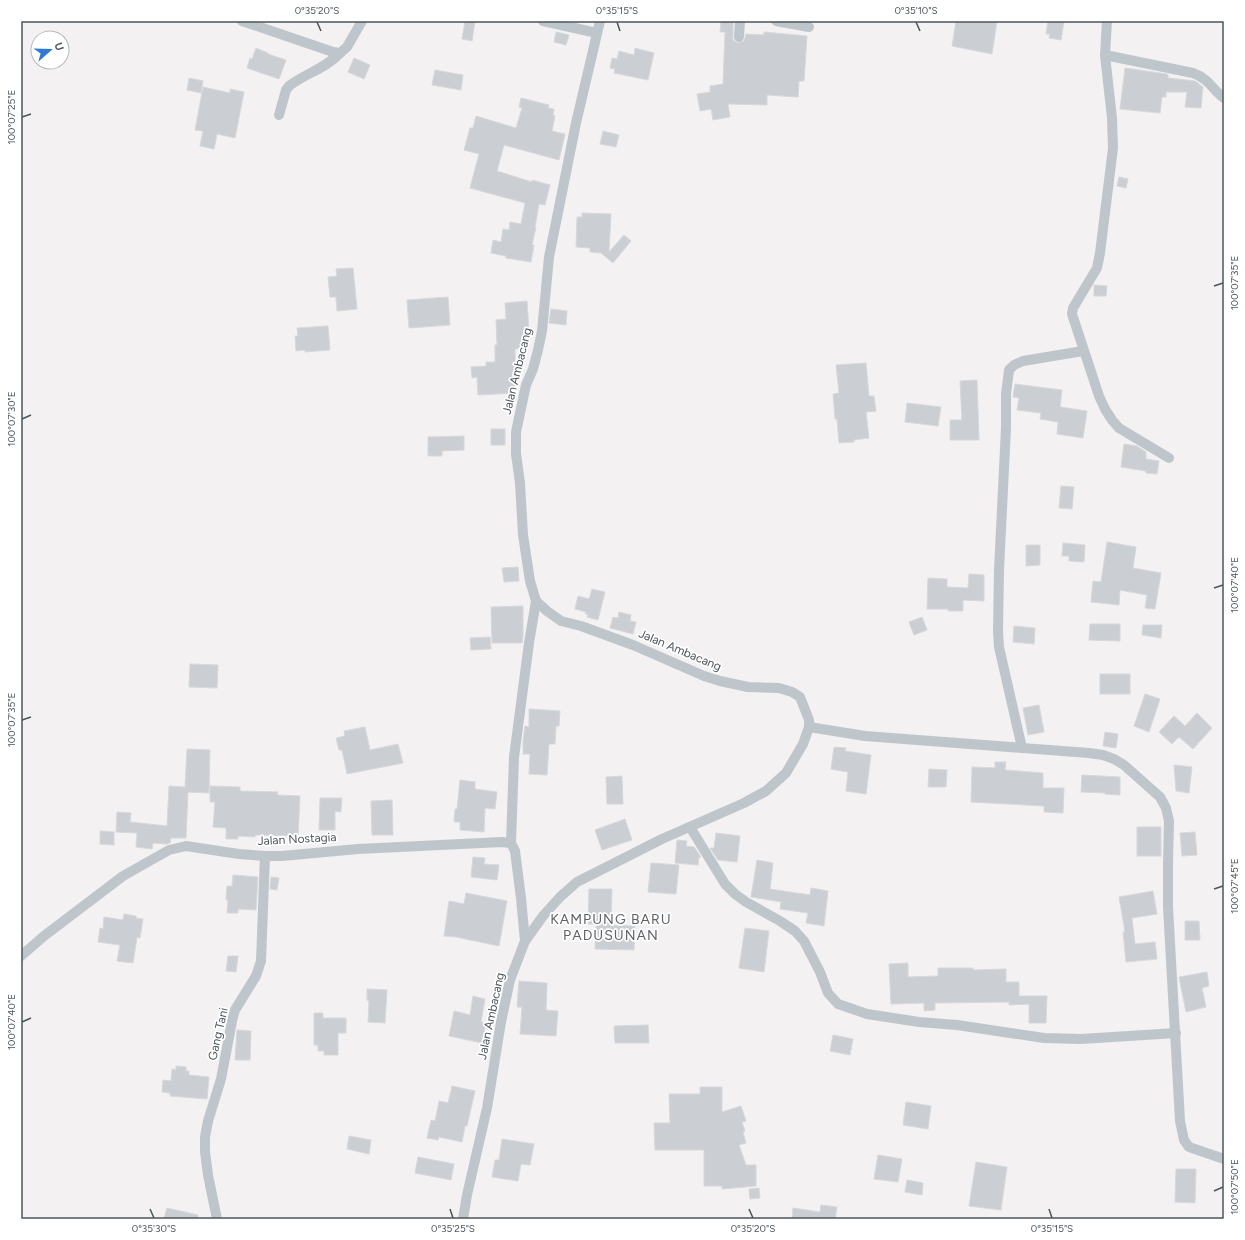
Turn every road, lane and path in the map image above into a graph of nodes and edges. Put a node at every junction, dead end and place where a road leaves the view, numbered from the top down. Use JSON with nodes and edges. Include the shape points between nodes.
{"nodes":[{"id":1,"x":242,"y":21,"type":"edge"},
{"id":2,"x":362,"y":21,"type":"edge"},
{"id":3,"x":543,"y":21,"type":"edge"},
{"id":4,"x":600,"y":21,"type":"edge"},
{"id":5,"x":740,"y":21,"type":"edge"},
{"id":6,"x":776,"y":21,"type":"edge"},
{"id":7,"x":1107,"y":21,"type":"edge"},
{"id":8,"x":809,"y":27,"type":"dead end"},
{"id":9,"x":597,"y":33,"type":"junction"},
{"id":10,"x":739,"y":36,"type":"dead end"},
{"id":11,"x":340,"y":53,"type":"junction"},
{"id":12,"x":1105,"y":55,"type":"junction"},
{"id":13,"x":1224,"y":98,"type":"edge"},
{"id":14,"x":279,"y":115,"type":"dead end"},
{"id":15,"x":1084,"y":351,"type":"junction"},
{"id":16,"x":1169,"y":458,"type":"dead end"},
{"id":17,"x":536,"y":601,"type":"junction"},
{"id":18,"x":809,"y":727,"type":"junction"},
{"id":19,"x":1022,"y":748,"type":"junction"},
{"id":20,"x":690,"y":827,"type":"junction"},
{"id":21,"x":511,"y":843,"type":"junction"},
{"id":22,"x":265,"y":856,"type":"junction"},
{"id":23,"x":525,"y":941,"type":"junction"},
{"id":24,"x":21,"y":956,"type":"edge"},
{"id":25,"x":1176,"y":1033,"type":"junction"},
{"id":26,"x":1224,"y":1159,"type":"edge"},
{"id":27,"x":217,"y":1219,"type":"edge"},
{"id":28,"x":463,"y":1219,"type":"edge"}],
"edges":[{"from":1,"to":11,"type":"street"},
{"from":2,"to":11,"type":"street","via":[[347,47]]},
{"from":3,"to":9,"type":"street"},
{"from":4,"to":9,"type":"street","name":"Jalan Ambacang"},
{"from":5,"to":10,"type":"street"},
{"from":6,"to":8,"type":"street"},
{"from":7,"to":12,"type":"street"},
{"from":9,"to":17,"type":"street","name":"Jalan Ambacang","via":[[549,257],[542,331],[533,369],[526,385],[516,432],[524,535],[530,581]]},
{"from":11,"to":14,"type":"street","via":[[326,66],[294,82],[286,90]]},
{"from":12,"to":13,"type":"street","via":[[1193,73],[1208,82]]},
{"from":12,"to":15,"type":"street","via":[[1113,148],[1100,253],[1097,268],[1072,314]]},
{"from":15,"to":16,"type":"street","via":[[1099,396],[1112,420],[1120,428]]},
{"from":15,"to":19,"type":"street","via":[[1023,361],[1009,370],[998,632],[999,647]]},
{"from":17,"to":18,"type":"street","name":"Jalan Ambacang","via":[[561,621],[633,645],[704,676],[748,687],[779,688],[792,692],[800,698]]},
{"from":17,"to":21,"type":"street","via":[[528,643],[514,758]]},
{"from":18,"to":19,"type":"street","via":[[866,736]]},
{"from":18,"to":20,"type":"street","name":"Jalan Ambacang","via":[[794,762],[777,782],[744,803]]},
{"from":19,"to":25,"type":"street","via":[[1089,752],[1114,759],[1160,797],[1166,808],[1169,821],[1168,907]]},
{"from":20,"to":23,"type":"street","name":"Jalan Ambacang","via":[[577,882],[560,897]]},
{"from":20,"to":25,"type":"street","via":[[725,884],[735,894],[795,931],[804,941],[828,993],[838,1004],[867,1014],[1044,1038],[1081,1039]]},
{"from":21,"to":22,"type":"street","name":"Jalan Nostagia","via":[[358,849]]},
{"from":21,"to":23,"type":"street","via":[[515,851]]},
{"from":22,"to":24,"type":"street","name":"Jalan Nostagia","via":[[186,846],[169,850],[123,876]]},
{"from":22,"to":27,"type":"street","name":"Gang Tani","via":[[261,961],[256,976],[235,1010],[221,1079],[205,1137],[208,1175]]},
{"from":23,"to":28,"type":"street","name":"Jalan Ambacang","via":[[510,980],[487,1108]]},
{"from":25,"to":26,"type":"street","via":[[1180,1121],[1184,1140],[1189,1147]]}]}
